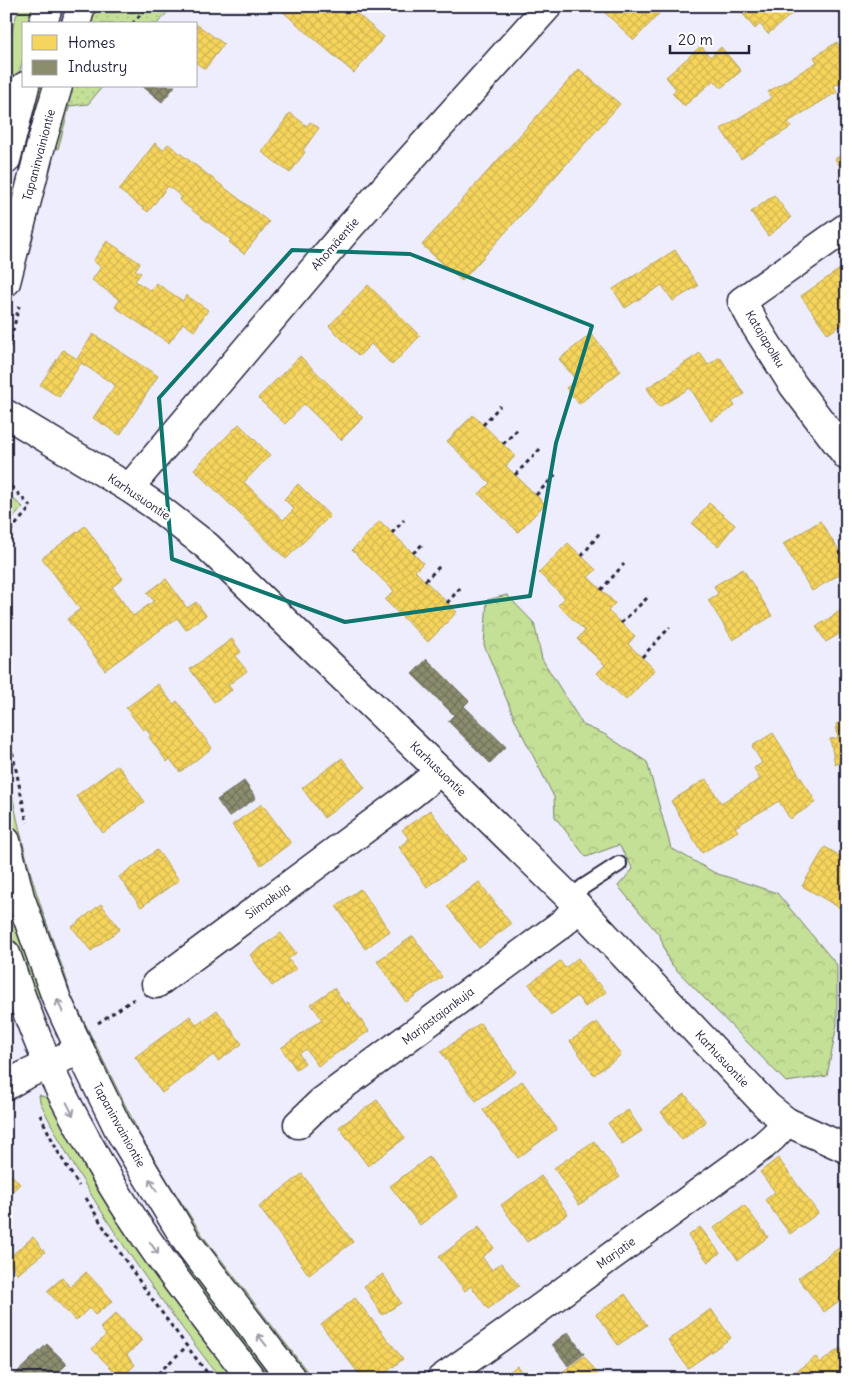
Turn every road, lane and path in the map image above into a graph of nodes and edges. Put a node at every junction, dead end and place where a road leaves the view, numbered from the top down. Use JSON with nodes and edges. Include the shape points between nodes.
{"nodes":[{"id":1,"x":14,"y":6,"type":"edge"},
{"id":2,"x":48,"y":6,"type":"edge"},
{"id":3,"x":80,"y":6,"type":"edge"},
{"id":4,"x":148,"y":6,"type":"edge"},
{"id":5,"x":548,"y":6,"type":"edge"},
{"id":6,"x":44,"y":22,"type":"edge"},
{"id":7,"x":76,"y":22,"type":"edge"},
{"id":8,"x":134,"y":22,"type":"edge"},
{"id":9,"x":6,"y":28,"type":"edge"},
{"id":10,"x":24,"y":88,"type":"edge"},
{"id":11,"x":57,"y":88,"type":"edge"},
{"id":12,"x":6,"y":160,"type":"edge"},
{"id":13,"x":847,"y":227,"type":"edge"},
{"id":14,"x":6,"y":282,"type":"edge"},
{"id":15,"x":500,"y":406,"type":"dead end"},
{"id":16,"x":6,"y":414,"type":"edge"},
{"id":17,"x":483,"y":425,"type":"dead end"},
{"id":18,"x":520,"y":427,"type":"dead end"},
{"id":19,"x":503,"y":444,"type":"dead end"},
{"id":20,"x":541,"y":448,"type":"dead end"},
{"id":21,"x":847,"y":456,"type":"edge"},
{"id":22,"x":558,"y":472,"type":"dead end"},
{"id":23,"x":515,"y":475,"type":"dead end"},
{"id":24,"x":6,"y":481,"type":"edge"},
{"id":25,"x":129,"y":488,"type":"junction"},
{"id":26,"x":536,"y":496,"type":"dead end"},
{"id":27,"x":404,"y":520,"type":"dead end"},
{"id":28,"x":601,"y":531,"type":"dead end"},
{"id":29,"x":392,"y":532,"type":"dead end"},
{"id":30,"x":6,"y":536,"type":"edge"},
{"id":31,"x":424,"y":542,"type":"dead end"},
{"id":32,"x":413,"y":553,"type":"dead end"},
{"id":33,"x":582,"y":556,"type":"dead end"},
{"id":34,"x":442,"y":564,"type":"dead end"},
{"id":35,"x":624,"y":564,"type":"dead end"},
{"id":36,"x":425,"y":581,"type":"dead end"},
{"id":37,"x":462,"y":587,"type":"dead end"},
{"id":38,"x":601,"y":590,"type":"dead end"},
{"id":39,"x":647,"y":598,"type":"dead end"},
{"id":40,"x":447,"y":603,"type":"dead end"},
{"id":41,"x":621,"y":623,"type":"dead end"},
{"id":42,"x":670,"y":627,"type":"dead end"},
{"id":43,"x":642,"y":656,"type":"dead end"},
{"id":44,"x":6,"y":721,"type":"edge"},
{"id":45,"x":440,"y":770,"type":"junction"},
{"id":46,"x":17,"y":834,"type":"edge"},
{"id":47,"x":619,"y":864,"type":"dead end"},
{"id":48,"x":574,"y":902,"type":"junction"},
{"id":49,"x":6,"y":954,"type":"edge"},
{"id":50,"x":156,"y":984,"type":"joint"},
{"id":51,"x":93,"y":1026,"type":"dead end"},
{"id":52,"x":80,"y":1050,"type":"junction"},
{"id":53,"x":48,"y":1065,"type":"junction"},
{"id":54,"x":6,"y":1086,"type":"edge"},
{"id":55,"x":787,"y":1122,"type":"junction"},
{"id":56,"x":298,"y":1124,"type":"dead end"},
{"id":57,"x":847,"y":1149,"type":"edge"},
{"id":58,"x":186,"y":1346,"type":"dead end"},
{"id":59,"x":152,"y":1379,"type":"edge"},
{"id":60,"x":252,"y":1379,"type":"edge"},
{"id":61,"x":292,"y":1379,"type":"edge"},
{"id":62,"x":441,"y":1379,"type":"edge"}],
"edges":[{"from":1,"to":9,"type":"path"},
{"from":2,"to":6,"type":"street"},
{"from":3,"to":7,"type":"street"},
{"from":4,"to":8,"type":"path"},
{"from":5,"to":25,"type":"street","name":"Ahomäentie","via":[[346,231]]},
{"from":10,"to":12,"type":"street"},
{"from":11,"to":14,"type":"street","name":"Tapaninvainiontie"},
{"from":13,"to":21,"type":"street","name":"Katajapolku","via":[[742,301],[793,386]]},
{"from":15,"to":17,"type":"path"},
{"from":16,"to":25,"type":"street","name":"Karhusuontie"},
{"from":18,"to":19,"type":"path"},
{"from":20,"to":23,"type":"path"},
{"from":22,"to":26,"type":"path"},
{"from":24,"to":30,"type":"path","via":[[30,507]]},
{"from":25,"to":45,"type":"street","name":"Karhusuontie","via":[[207,546]]},
{"from":27,"to":29,"type":"path"},
{"from":28,"to":33,"type":"path"},
{"from":31,"to":32,"type":"path"},
{"from":34,"to":36,"type":"path"},
{"from":35,"to":38,"type":"path"},
{"from":37,"to":40,"type":"path"},
{"from":39,"to":41,"type":"path"},
{"from":42,"to":43,"type":"path"},
{"from":44,"to":46,"type":"path"},
{"from":45,"to":48,"type":"street","name":"Karhusuontie"},
{"from":45,"to":50,"type":"street","name":"Siimakuja"},
{"from":52,"to":46,"type":"street","name":"Tapaninvainiontie","one_way":true,"via":[[57,1000],[20,897]]},
{"from":47,"to":48,"type":"lane","via":[[582,887]]},
{"from":48,"to":55,"type":"street","name":"Karhusuontie","via":[[767,1106]]},
{"from":48,"to":56,"type":"street","name":"Marjastajankuja","via":[[564,922],[321,1102]]},
{"from":49,"to":53,"type":"street"},
{"from":50,"to":51,"type":"path"},
{"from":52,"to":53,"type":"street"},
{"from":61,"to":52,"type":"street","name":"Tapaninvainiontie","one_way":true,"via":[[187,1242],[119,1130]]},
{"from":53,"to":54,"type":"street"},
{"from":53,"to":60,"type":"street","one_way":true,"via":[[91,1150],[132,1217]]},
{"from":55,"to":57,"type":"street","name":"Karhusuontie"},
{"from":55,"to":62,"type":"street","name":"Marjatie","via":[[764,1145]]},
{"from":58,"to":59,"type":"path"}]}
